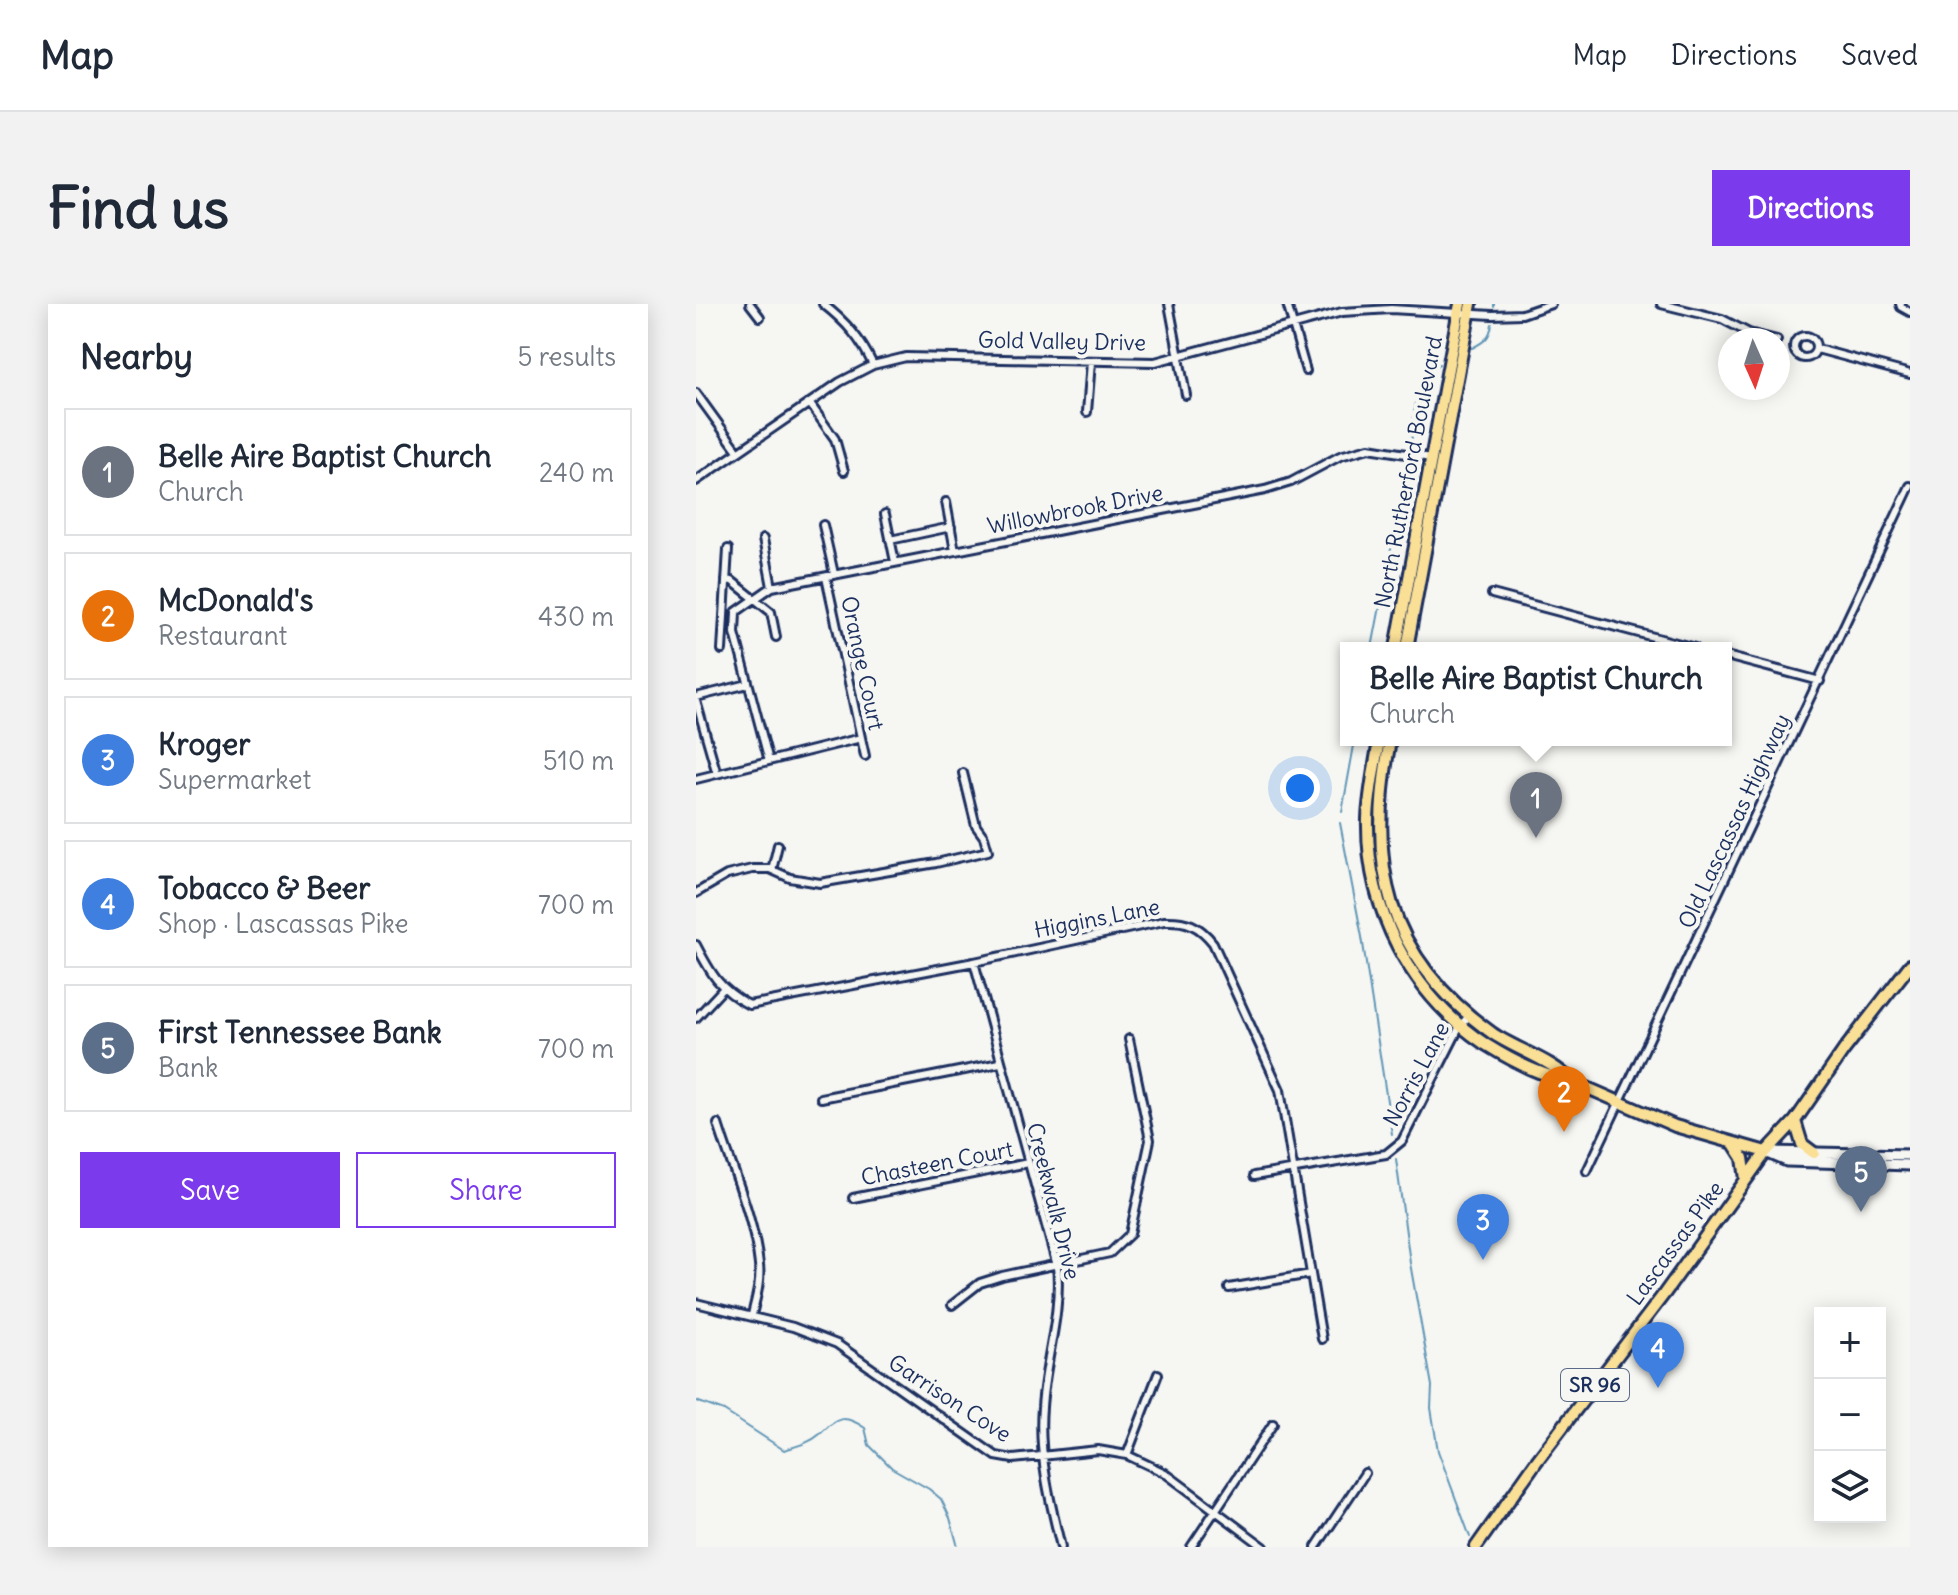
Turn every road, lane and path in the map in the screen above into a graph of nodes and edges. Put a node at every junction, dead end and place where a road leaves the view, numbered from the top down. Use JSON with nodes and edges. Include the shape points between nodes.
{"nodes":[{"id":1,"x":750,"y":304,"type":"edge"},
{"id":2,"x":823,"y":304,"type":"edge"},
{"id":3,"x":1169,"y":304,"type":"edge"},
{"id":4,"x":1287,"y":304,"type":"edge"},
{"id":5,"x":1551,"y":304,"type":"edge"},
{"id":6,"x":1661,"y":304,"type":"edge"},
{"id":7,"x":1900,"y":304,"type":"edge"},
{"id":8,"x":1391,"y":306,"type":"edge"},
{"id":9,"x":1465,"y":308,"type":"edge"},
{"id":10,"x":1910,"y":312,"type":"edge"},
{"id":11,"x":760,"y":317,"type":"dead end"},
{"id":12,"x":1293,"y":325,"type":"junction"},
{"id":13,"x":1739,"y":328,"type":"edge"},
{"id":14,"x":1790,"y":343,"type":"edge"},
{"id":15,"x":1794,"y":344,"type":"junction"},
{"id":16,"x":1817,"y":349,"type":"junction"},
{"id":17,"x":1179,"y":357,"type":"junction"},
{"id":18,"x":1091,"y":362,"type":"junction"},
{"id":19,"x":873,"y":365,"type":"junction"},
{"id":20,"x":1306,"y":371,"type":"dead end"},
{"id":21,"x":1910,"y":374,"type":"edge"},
{"id":22,"x":696,"y":393,"type":"edge"},
{"id":23,"x":1186,"y":395,"type":"dead end"},
{"id":24,"x":810,"y":404,"type":"junction"},
{"id":25,"x":1087,"y":412,"type":"dead end"},
{"id":26,"x":738,"y":451,"type":"junction"},
{"id":27,"x":1431,"y":458,"type":"junction"},
{"id":28,"x":844,"y":471,"type":"dead end"},
{"id":29,"x":696,"y":481,"type":"edge"},
{"id":30,"x":1910,"y":486,"type":"edge"},
{"id":31,"x":946,"y":502,"type":"dead end"},
{"id":32,"x":885,"y":514,"type":"dead end"},
{"id":33,"x":823,"y":525,"type":"dead end"},
{"id":34,"x":951,"y":527,"type":"junction"},
{"id":35,"x":763,"y":539,"type":"dead end"},
{"id":36,"x":890,"y":540,"type":"junction"},
{"id":37,"x":728,"y":549,"type":"dead end"},
{"id":38,"x":955,"y":551,"type":"junction"},
{"id":39,"x":895,"y":562,"type":"junction"},
{"id":40,"x":830,"y":576,"type":"junction"},
{"id":41,"x":726,"y":580,"type":"junction"},
{"id":42,"x":772,"y":587,"type":"junction"},
{"id":43,"x":1492,"y":594,"type":"dead end"},
{"id":44,"x":753,"y":598,"type":"junction"},
{"id":45,"x":776,"y":637,"type":"dead end"},
{"id":46,"x":1397,"y":642,"type":"edge"},
{"id":47,"x":1408,"y":642,"type":"edge"},
{"id":48,"x":1672,"y":642,"type":"edge"},
{"id":49,"x":722,"y":650,"type":"dead end"},
{"id":50,"x":1732,"y":658,"type":"edge"},
{"id":51,"x":1820,"y":681,"type":"junction"},
{"id":52,"x":748,"y":684,"type":"junction"},
{"id":53,"x":696,"y":699,"type":"edge"},
{"id":54,"x":861,"y":738,"type":"junction"},
{"id":55,"x":1378,"y":746,"type":"edge"},
{"id":56,"x":1389,"y":746,"type":"edge"},
{"id":57,"x":865,"y":756,"type":"dead end"},
{"id":58,"x":769,"y":761,"type":"junction"},
{"id":59,"x":963,"y":773,"type":"dead end"},
{"id":60,"x":717,"y":774,"type":"junction"},
{"id":61,"x":696,"y":779,"type":"edge"},
{"id":62,"x":778,"y":845,"type":"dead end"},
{"id":63,"x":772,"y":870,"type":"junction"},
{"id":64,"x":696,"y":893,"type":"edge"},
{"id":65,"x":696,"y":945,"type":"edge"},
{"id":66,"x":974,"y":962,"type":"junction"},
{"id":67,"x":1910,"y":965,"type":"edge"},
{"id":68,"x":723,"y":989,"type":"junction"},
{"id":69,"x":1469,"y":1016,"type":"junction"},
{"id":70,"x":696,"y":1018,"type":"edge"},
{"id":71,"x":1460,"y":1026,"type":"junction"},
{"id":72,"x":1129,"y":1039,"type":"dead end"},
{"id":73,"x":1000,"y":1063,"type":"junction"},
{"id":74,"x":1569,"y":1080,"type":"junction"},
{"id":75,"x":821,"y":1098,"type":"dead end"},
{"id":76,"x":1621,"y":1103,"type":"junction"},
{"id":77,"x":1795,"y":1121,"type":"junction"},
{"id":78,"x":718,"y":1124,"type":"dead end"},
{"id":79,"x":1734,"y":1144,"type":"junction"},
{"id":80,"x":1766,"y":1152,"type":"junction"},
{"id":81,"x":1814,"y":1153,"type":"junction"},
{"id":82,"x":1910,"y":1155,"type":"edge"},
{"id":83,"x":1028,"y":1163,"type":"junction"},
{"id":84,"x":1910,"y":1165,"type":"edge"},
{"id":85,"x":1294,"y":1170,"type":"junction"},
{"id":86,"x":1587,"y":1171,"type":"dead end"},
{"id":87,"x":1254,"y":1176,"type":"dead end"},
{"id":88,"x":1746,"y":1179,"type":"junction"},
{"id":89,"x":853,"y":1198,"type":"dead end"},
{"id":90,"x":1057,"y":1266,"type":"junction"},
{"id":91,"x":1311,"y":1274,"type":"junction"},
{"id":92,"x":1229,"y":1288,"type":"dead end"},
{"id":93,"x":696,"y":1303,"type":"edge"},
{"id":94,"x":952,"y":1305,"type":"dead end"},
{"id":95,"x":752,"y":1315,"type":"junction"},
{"id":96,"x":1322,"y":1339,"type":"dead end"},
{"id":97,"x":1158,"y":1374,"type":"dead end"},
{"id":98,"x":1273,"y":1424,"type":"dead end"},
{"id":99,"x":1127,"y":1455,"type":"junction"},
{"id":100,"x":1044,"y":1456,"type":"junction"},
{"id":101,"x":1365,"y":1473,"type":"dead end"},
{"id":102,"x":1215,"y":1511,"type":"junction"},
{"id":103,"x":1061,"y":1547,"type":"edge"},
{"id":104,"x":1191,"y":1547,"type":"edge"},
{"id":105,"x":1264,"y":1547,"type":"edge"},
{"id":106,"x":1316,"y":1547,"type":"edge"},
{"id":107,"x":1476,"y":1547,"type":"edge"}],
"edges":[{"from":1,"to":11,"type":"street"},
{"from":2,"to":19,"type":"street","via":[[864,344]]},
{"from":3,"to":17,"type":"street"},
{"from":4,"to":12,"type":"street"},
{"from":5,"to":9,"type":"street","name":"Gold Valley Drive","via":[[1522,314]]},
{"from":6,"to":13,"type":"street"},
{"from":7,"to":10,"type":"street"},
{"from":8,"to":9,"type":"street","name":"Gold Valley Drive"},
{"from":8,"to":12,"type":"street","name":"Gold Valley Drive"},
{"from":9,"to":27,"type":"main road","name":"North Rutherford Boulevard"},
{"from":9,"to":47,"type":"main road","name":"North Rutherford Boulevard"},
{"from":12,"to":17,"type":"street","name":"Gold Valley Drive"},
{"from":12,"to":20,"type":"street"},
{"from":14,"to":15,"type":"street"},
{"from":15,"to":16,"type":"street","via":[[1809,336]]},
{"from":15,"to":16,"type":"street","via":[[1802,358],[1810,358]]},
{"from":16,"to":21,"type":"street"},
{"from":17,"to":18,"type":"street","name":"Gold Valley Drive"},
{"from":17,"to":23,"type":"street"},
{"from":18,"to":19,"type":"street","name":"Gold Valley Drive","via":[[934,356]]},
{"from":18,"to":25,"type":"street"},
{"from":19,"to":24,"type":"street","name":"Gold Valley Drive"},
{"from":22,"to":26,"type":"street"},
{"from":24,"to":26,"type":"street","name":"Gold Valley Drive"},
{"from":24,"to":28,"type":"street","via":[[835,439]]},
{"from":26,"to":29,"type":"street","name":"Gold Valley Drive"},
{"from":27,"to":38,"type":"street","name":"Willowbrook Drive","via":[[1369,448],[1265,490]]},
{"from":27,"to":46,"type":"main road","name":"North Rutherford Boulevard"},
{"from":30,"to":51,"type":"street","name":"Old Lascassas Highway"},
{"from":31,"to":34,"type":"street"},
{"from":32,"to":36,"type":"street"},
{"from":33,"to":40,"type":"street","name":"Orange Court"},
{"from":34,"to":36,"type":"street"},
{"from":34,"to":38,"type":"street"},
{"from":35,"to":42,"type":"street"},
{"from":36,"to":39,"type":"street"},
{"from":37,"to":41,"type":"street"},
{"from":38,"to":39,"type":"street","name":"Willowbrook Drive"},
{"from":39,"to":40,"type":"street","name":"Willowbrook Drive"},
{"from":40,"to":42,"type":"street","name":"Willowbrook Drive"},
{"from":40,"to":54,"type":"street","name":"Orange Court"},
{"from":41,"to":44,"type":"street"},
{"from":41,"to":49,"type":"street"},
{"from":42,"to":44,"type":"street","name":"Willowbrook Drive"},
{"from":43,"to":48,"type":"street"},
{"from":44,"to":45,"type":"street","via":[[771,612]]},
{"from":44,"to":52,"type":"street","name":"Willowbrook Drive","via":[[736,612],[735,641]]},
{"from":50,"to":51,"type":"street"},
{"from":51,"to":76,"type":"street","name":"Old Lascassas Highway"},
{"from":52,"to":53,"type":"street"},
{"from":52,"to":58,"type":"street"},
{"from":53,"to":60,"type":"street"},
{"from":54,"to":57,"type":"street","name":"Orange Court"},
{"from":54,"to":58,"type":"street"},
{"from":55,"to":71,"type":"main road","via":[[1368,818],[1375,884],[1401,953],[1420,983]]},
{"from":56,"to":69,"type":"main road","via":[[1380,850],[1392,903],[1422,967]]},
{"from":58,"to":60,"type":"street"},
{"from":59,"to":63,"type":"street","via":[[988,851],[820,883]]},
{"from":60,"to":61,"type":"street"},
{"from":62,"to":63,"type":"street"},
{"from":63,"to":64,"type":"street","via":[[727,875]]},
{"from":65,"to":68,"type":"street"},
{"from":66,"to":68,"type":"street","name":"Higgins Lane","via":[[763,1004],[749,1005]]},
{"from":66,"to":73,"type":"street","name":"Creekwalk Drive"},
{"from":66,"to":85,"type":"street","name":"Higgins Lane","via":[[1164,921],[1183,920],[1203,930],[1280,1090]]},
{"from":67,"to":77,"type":"main road","name":"Lascassas Pike","number":"SR 96"},
{"from":68,"to":70,"type":"street"},
{"from":69,"to":71,"type":"street","name":"Norris Lane"},
{"from":69,"to":74,"type":"main road","via":[[1515,1048],[1564,1071]]},
{"from":71,"to":74,"type":"main road","via":[[1497,1052],[1554,1079]]},
{"from":71,"to":85,"type":"street","name":"Norris Lane","via":[[1402,1141],[1386,1154]]},
{"from":72,"to":90,"type":"street","via":[[1150,1140],[1130,1234],[1110,1253]]},
{"from":73,"to":75,"type":"street"},
{"from":73,"to":83,"type":"street","name":"Creekwalk Drive"},
{"from":74,"to":76,"type":"main road"},
{"from":76,"to":79,"type":"main road"},
{"from":76,"to":86,"type":"street","name":"Old Lascassas Highway"},
{"from":77,"to":80,"type":"main road","name":"Lascassas Pike","number":"SR 96"},
{"from":77,"to":81,"type":"main road","via":[[1802,1144]]},
{"from":78,"to":95,"type":"street","via":[[759,1265]]},
{"from":79,"to":80,"type":"main road"},
{"from":79,"to":88,"type":"main road"},
{"from":80,"to":81,"type":"main road"},
{"from":80,"to":84,"type":"main road","via":[[1787,1161]]},
{"from":80,"to":88,"type":"main road","name":"Lascassas Pike","number":"SR 96"},
{"from":81,"to":82,"type":"main road"},
{"from":83,"to":89,"type":"street","name":"Chasteen Court"},
{"from":83,"to":90,"type":"street","name":"Creekwalk Drive"},
{"from":85,"to":87,"type":"street","name":"Norris Lane"},
{"from":85,"to":91,"type":"street","name":"Higgins Lane"},
{"from":88,"to":107,"type":"main road","name":"Lascassas Pike","number":"SR 96"},
{"from":90,"to":94,"type":"street","via":[[980,1283]]},
{"from":90,"to":100,"type":"street","name":"Creekwalk Drive","via":[[1059,1288],[1042,1408]]},
{"from":91,"to":92,"type":"street"},
{"from":91,"to":96,"type":"street","name":"Higgins Lane"},
{"from":93,"to":95,"type":"street","name":"Garrison Cove"},
{"from":95,"to":100,"type":"street","name":"Garrison Cove","via":[[837,1344],[996,1456]]},
{"from":97,"to":99,"type":"street"},
{"from":98,"to":102,"type":"street"},
{"from":99,"to":100,"type":"street","name":"Garrison Cove","via":[[1098,1450]]},
{"from":99,"to":102,"type":"street","name":"Garrison Cove","via":[[1165,1473]]},
{"from":100,"to":103,"type":"street","name":"Creekwalk Drive"},
{"from":101,"to":106,"type":"street"},
{"from":102,"to":104,"type":"street"},
{"from":102,"to":105,"type":"street","name":"Garrison Cove"}]}
